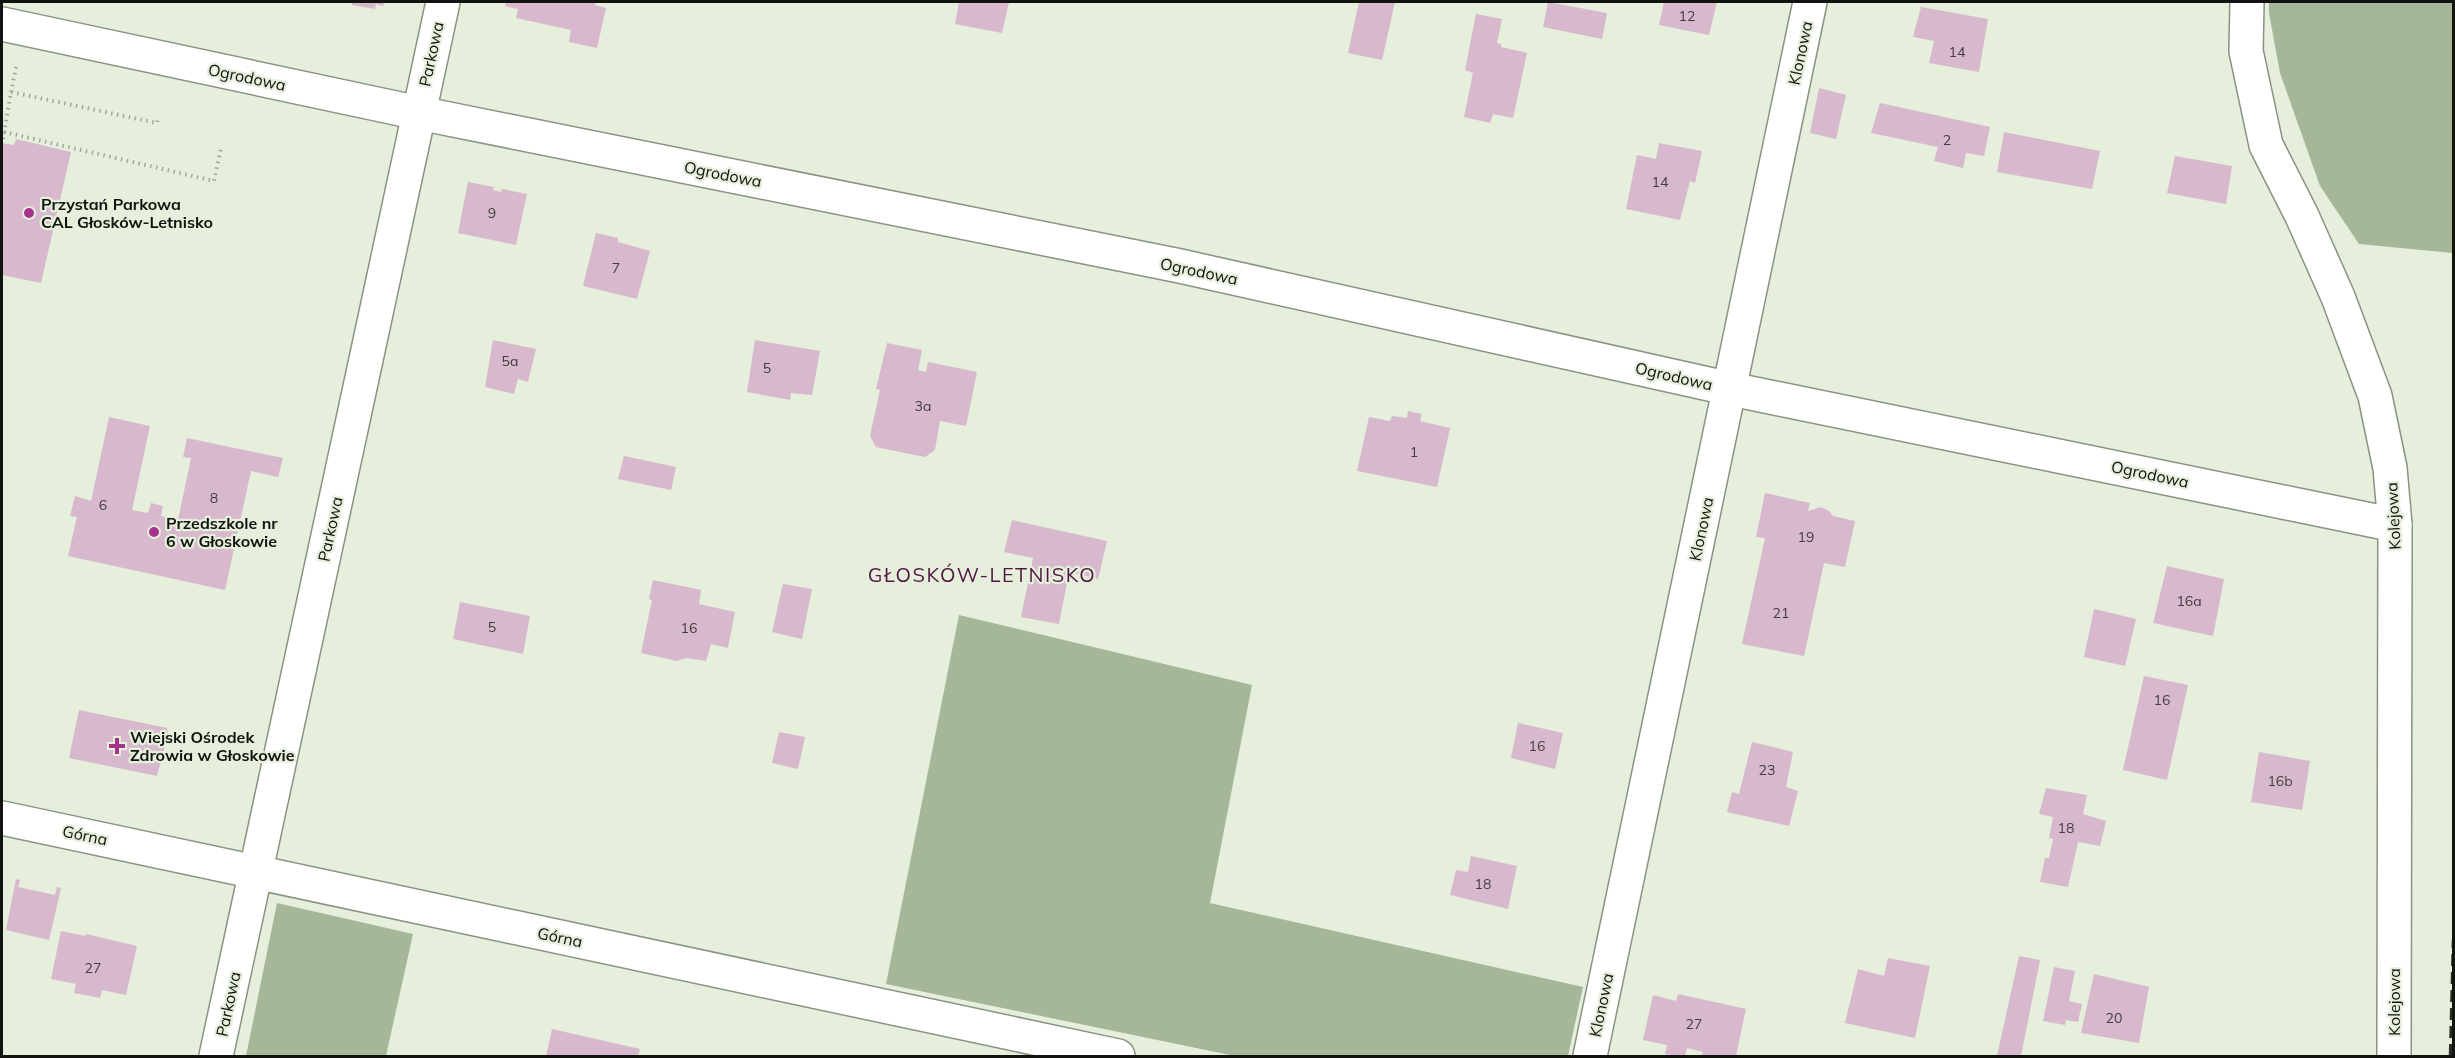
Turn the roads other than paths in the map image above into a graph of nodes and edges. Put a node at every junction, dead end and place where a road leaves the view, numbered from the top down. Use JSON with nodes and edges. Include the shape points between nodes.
{"nodes":[{"id":1,"x":443,"y":2,"type":"edge"},
{"id":2,"x":1810,"y":2,"type":"edge"},
{"id":3,"x":2247,"y":2,"type":"edge"},
{"id":4,"x":2,"y":24,"type":"edge"},
{"id":5,"x":419,"y":113,"type":"junction"},
{"id":6,"x":1731,"y":389,"type":"junction"},
{"id":7,"x":2395,"y":525,"type":"junction"},
{"id":8,"x":2,"y":818,"type":"edge"},
{"id":9,"x":256,"y":872,"type":"junction"},
{"id":10,"x":216,"y":1056,"type":"edge"},
{"id":11,"x":1118,"y":1056,"type":"edge"},
{"id":12,"x":1590,"y":1056,"type":"edge"},
{"id":13,"x":2394,"y":1056,"type":"edge"}],
"edges":[{"from":1,"to":5,"type":"street","name":"Parkowa"},
{"from":2,"to":6,"type":"street","name":"Klonowa"},
{"from":3,"to":7,"type":"street","name":"Kolejowa","via":[[2246,51],[2266,145],[2338,297],[2375,396],[2390,468]]},
{"from":4,"to":5,"type":"street","name":"Ogrodowa"},
{"from":5,"to":6,"type":"street","name":"Ogrodowa","via":[[1180,266]]},
{"from":5,"to":9,"type":"street","name":"Parkowa"},
{"from":6,"to":7,"type":"street","name":"Ogrodowa"},
{"from":6,"to":12,"type":"street","name":"Klonowa"},
{"from":7,"to":13,"type":"street","name":"Kolejowa"},
{"from":8,"to":9,"type":"street","name":"Górna"},
{"from":9,"to":10,"type":"street","name":"Parkowa"},
{"from":9,"to":11,"type":"street","name":"Górna"}]}
